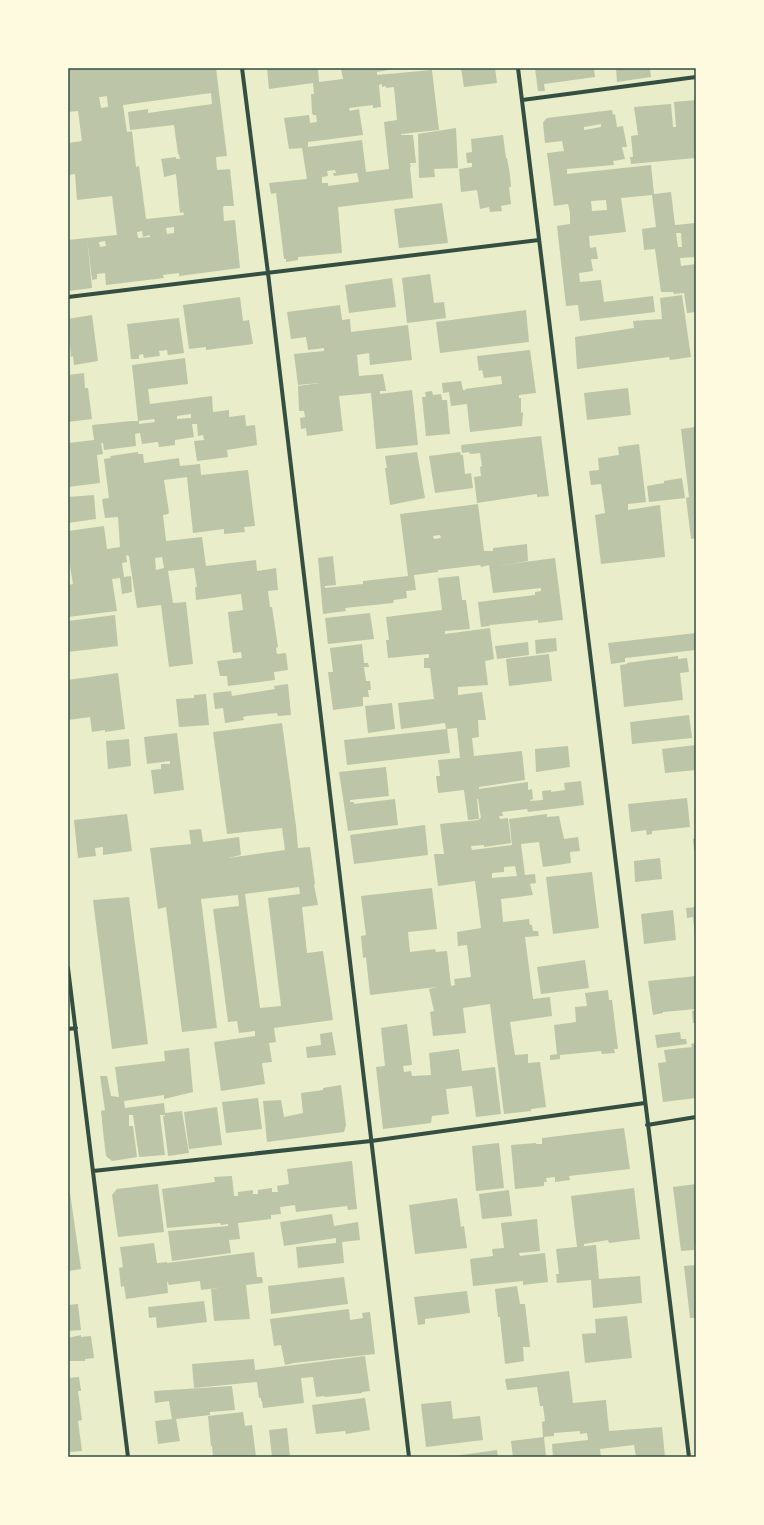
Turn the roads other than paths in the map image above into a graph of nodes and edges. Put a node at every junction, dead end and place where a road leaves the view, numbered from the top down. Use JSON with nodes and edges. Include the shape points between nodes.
{"nodes":[{"id":1,"x":242,"y":68,"type":"edge"},
{"id":2,"x":518,"y":68,"type":"edge"},
{"id":3,"x":696,"y":77,"type":"edge"},
{"id":4,"x":522,"y":100,"type":"junction"},
{"id":5,"x":538,"y":240,"type":"junction"},
{"id":6,"x":268,"y":273,"type":"junction"},
{"id":7,"x":68,"y":297,"type":"edge"},
{"id":8,"x":68,"y":968,"type":"edge"},
{"id":9,"x":76,"y":1028,"type":"junction"},
{"id":10,"x":68,"y":1029,"type":"edge"},
{"id":11,"x":645,"y":1103,"type":"junction"},
{"id":12,"x":696,"y":1118,"type":"edge"},
{"id":13,"x":648,"y":1124,"type":"junction"},
{"id":14,"x":371,"y":1141,"type":"junction"},
{"id":15,"x":93,"y":1172,"type":"junction"},
{"id":16,"x":128,"y":1457,"type":"edge"},
{"id":17,"x":409,"y":1457,"type":"edge"},
{"id":18,"x":689,"y":1457,"type":"edge"}],
"edges":[{"from":1,"to":6,"type":"street"},
{"from":2,"to":4,"type":"street"},
{"from":3,"to":4,"type":"street"},
{"from":4,"to":5,"type":"street"},
{"from":5,"to":6,"type":"street"},
{"from":5,"to":11,"type":"street"},
{"from":6,"to":7,"type":"street"},
{"from":6,"to":14,"type":"street"},
{"from":8,"to":9,"type":"street"},
{"from":9,"to":10,"type":"street"},
{"from":9,"to":15,"type":"street"},
{"from":11,"to":13,"type":"street"},
{"from":11,"to":14,"type":"street"},
{"from":12,"to":13,"type":"street"},
{"from":13,"to":18,"type":"street"},
{"from":14,"to":15,"type":"street"},
{"from":14,"to":17,"type":"street"},
{"from":15,"to":16,"type":"street"}]}
